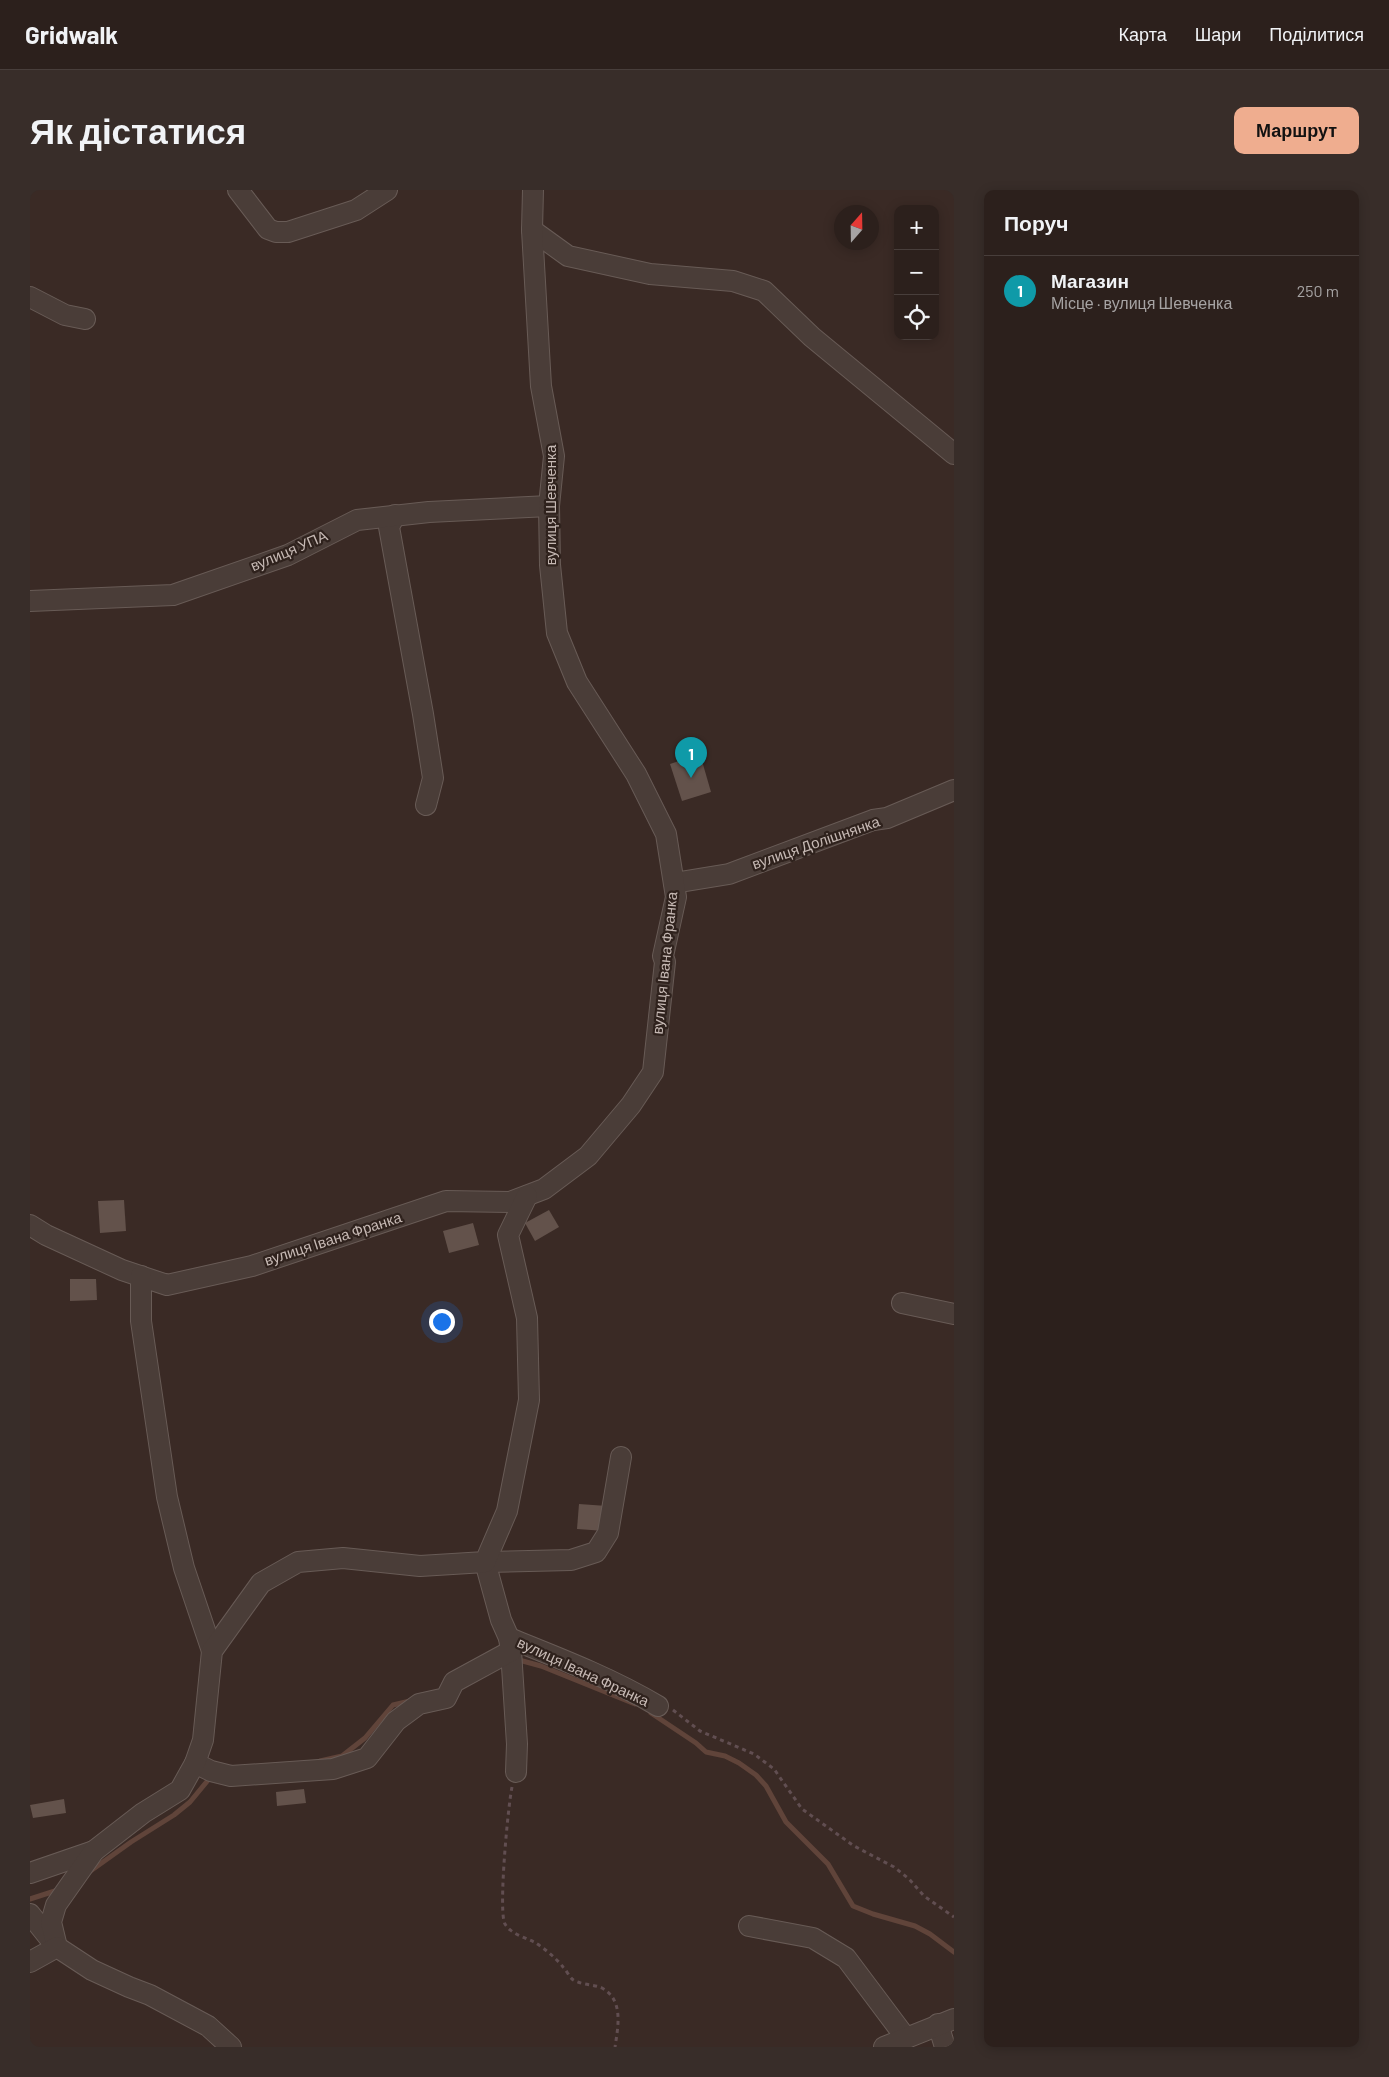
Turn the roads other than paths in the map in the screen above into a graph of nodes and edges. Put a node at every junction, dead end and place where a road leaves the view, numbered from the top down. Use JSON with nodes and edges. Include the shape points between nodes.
{"nodes":[{"id":1,"x":238,"y":190,"type":"edge"},
{"id":2,"x":387,"y":190,"type":"edge"},
{"id":3,"x":533,"y":190,"type":"edge"},
{"id":4,"x":532,"y":230,"type":"junction"},
{"id":5,"x":30,"y":297,"type":"edge"},
{"id":6,"x":85,"y":319,"type":"dead end"},
{"id":7,"x":954,"y":454,"type":"edge"},
{"id":8,"x":549,"y":506,"type":"junction"},
{"id":9,"x":395,"y":515,"type":"junction"},
{"id":10,"x":30,"y":601,"type":"edge"},
{"id":11,"x":954,"y":790,"type":"edge"},
{"id":12,"x":426,"y":805,"type":"dead end"},
{"id":13,"x":674,"y":883,"type":"junction"},
{"id":14,"x":526,"y":1196,"type":"junction"},
{"id":15,"x":30,"y":1225,"type":"edge"},
{"id":16,"x":141,"y":1276,"type":"junction"},
{"id":17,"x":902,"y":1303,"type":"dead end"},
{"id":18,"x":954,"y":1314,"type":"edge"},
{"id":19,"x":621,"y":1457,"type":"dead end"},
{"id":20,"x":486,"y":1562,"type":"junction"},
{"id":21,"x":510,"y":1644,"type":"junction"},
{"id":22,"x":212,"y":1651,"type":"junction"},
{"id":23,"x":658,"y":1706,"type":"road end"},
{"id":24,"x":195,"y":1763,"type":"junction"},
{"id":25,"x":516,"y":1772,"type":"road end"},
{"id":26,"x":94,"y":1851,"type":"junction"},
{"id":27,"x":30,"y":1873,"type":"edge"},
{"id":28,"x":30,"y":1914,"type":"edge"},
{"id":29,"x":748,"y":1926,"type":"dead end"},
{"id":30,"x":57,"y":1947,"type":"junction"},
{"id":31,"x":30,"y":1962,"type":"edge"},
{"id":32,"x":946,"y":2021,"type":"edge"},
{"id":33,"x":906,"y":2038,"type":"junction"},
{"id":34,"x":231,"y":2047,"type":"edge"},
{"id":35,"x":884,"y":2047,"type":"edge"},
{"id":36,"x":945,"y":2047,"type":"edge"}],
"edges":[{"from":1,"to":2,"type":"street","via":[[268,229],[288,232],[356,210]]},
{"from":3,"to":4,"type":"street","name":"вулиця Шевченка"},
{"from":4,"to":7,"type":"street","via":[[568,256],[650,274],[733,281],[764,291],[812,337]]},
{"from":4,"to":8,"type":"street","name":"вулиця Шевченка","via":[[541,386],[554,456]]},
{"from":5,"to":6,"type":"street","via":[[65,315]]},
{"from":8,"to":9,"type":"street","name":"вулиця УПА"},
{"from":8,"to":13,"type":"street","name":"вулиця Шевченка","via":[[550,565],[558,633],[577,682],[636,774],[666,834]]},
{"from":9,"to":10,"type":"street","name":"вулиця УПА","via":[[357,520],[288,555],[173,595]]},
{"from":9,"to":12,"type":"street","via":[[389,527],[433,778]]},
{"from":11,"to":13,"type":"street","name":"вулиця Долішнянка","via":[[887,818],[873,820],[729,874]]},
{"from":13,"to":14,"type":"street","name":"вулиця Івана Франка","via":[[676,897],[663,956],[665,962],[653,1072],[631,1105],[588,1156],[544,1189]]},
{"from":14,"to":16,"type":"street","name":"вулиця Івана Франка","via":[[510,1202],[446,1201],[252,1266],[167,1285]]},
{"from":14,"to":20,"type":"street","via":[[508,1235],[527,1318],[530,1400],[506,1511]]},
{"from":15,"to":16,"type":"street","name":"вулиця Івана Франка"},
{"from":16,"to":22,"type":"street","via":[[141,1321],[167,1497],[184,1568]]},
{"from":17,"to":18,"type":"street"},
{"from":19,"to":20,"type":"street","via":[[608,1534],[596,1552],[571,1560]]},
{"from":20,"to":21,"type":"street","name":"вулиця Івана Франка"},
{"from":20,"to":22,"type":"street","via":[[420,1566],[343,1558],[298,1562],[261,1583]]},
{"from":21,"to":23,"type":"street","name":"вулиця Івана Франка","via":[[594,1674]]},
{"from":21,"to":24,"type":"street","name":"вулиця Івана Франка","via":[[454,1682],[446,1698],[419,1704],[396,1721],[367,1758],[333,1770],[232,1776],[211,1772]]},
{"from":21,"to":25,"type":"street"},
{"from":22,"to":24,"type":"street","via":[[202,1740]]},
{"from":24,"to":26,"type":"street","via":[[180,1790],[143,1813]]},
{"from":26,"to":27,"type":"street"},
{"from":26,"to":30,"type":"street","via":[[56,1905],[51,1922]]},
{"from":28,"to":30,"type":"street"},
{"from":29,"to":33,"type":"street","via":[[813,1938],[846,1958]]},
{"from":30,"to":31,"type":"street"},
{"from":30,"to":34,"type":"street","via":[[92,1970],[150,1995],[208,2026]]},
{"from":32,"to":33,"type":"street"},
{"from":32,"to":36,"type":"street"},
{"from":33,"to":35,"type":"street"}]}
